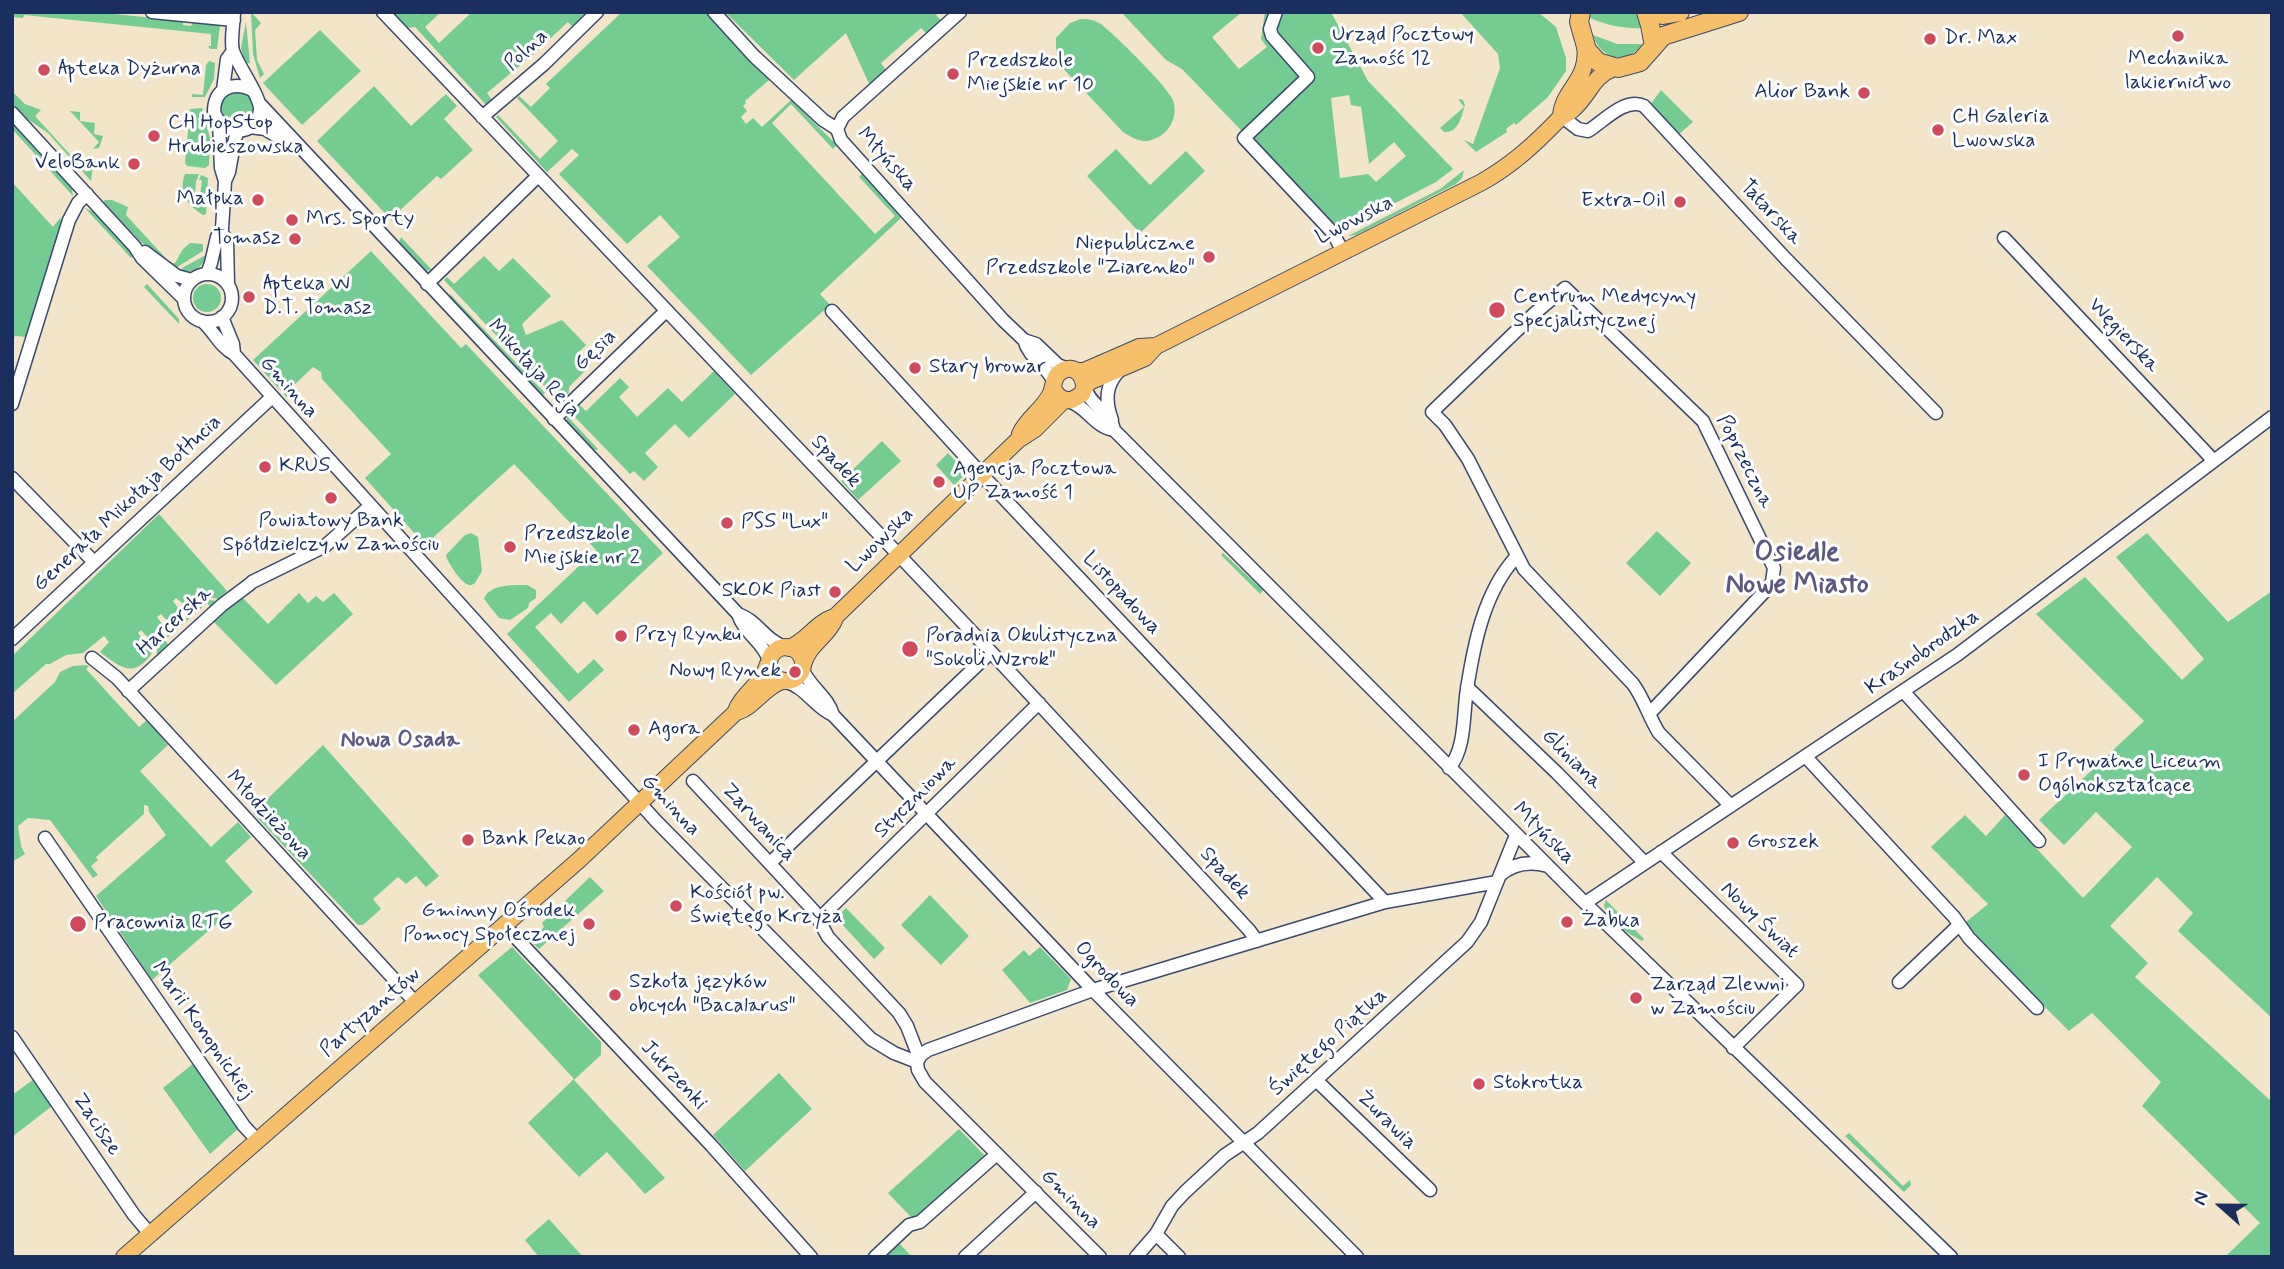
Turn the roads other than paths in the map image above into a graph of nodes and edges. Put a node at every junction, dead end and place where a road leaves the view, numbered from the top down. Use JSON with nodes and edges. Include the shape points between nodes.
{"nodes":[{"id":1,"x":152,"y":12,"type":"edge"},
{"id":2,"x":383,"y":12,"type":"edge"},
{"id":3,"x":597,"y":12,"type":"edge"},
{"id":4,"x":714,"y":12,"type":"edge"},
{"id":5,"x":960,"y":12,"type":"edge"},
{"id":6,"x":1276,"y":12,"type":"edge"},
{"id":7,"x":1648,"y":12,"type":"edge"},
{"id":8,"x":1680,"y":12,"type":"edge"},
{"id":9,"x":1739,"y":12,"type":"edge"},
{"id":10,"x":1577,"y":15,"type":"edge"},
{"id":11,"x":234,"y":16,"type":"edge"},
{"id":12,"x":1584,"y":45,"type":"junction"},
{"id":13,"x":1654,"y":46,"type":"junction"},
{"id":14,"x":233,"y":51,"type":"junction"},
{"id":15,"x":1614,"y":68,"type":"junction"},
{"id":16,"x":223,"y":90,"type":"junction"},
{"id":17,"x":252,"y":90,"type":"junction"},
{"id":18,"x":259,"y":103,"type":"junction"},
{"id":19,"x":12,"y":113,"type":"edge"},
{"id":20,"x":1561,"y":116,"type":"junction"},
{"id":21,"x":482,"y":117,"type":"junction"},
{"id":22,"x":219,"y":123,"type":"junction"},
{"id":23,"x":244,"y":129,"type":"junction"},
{"id":24,"x":837,"y":129,"type":"junction"},
{"id":25,"x":300,"y":150,"type":"junction"},
{"id":26,"x":538,"y":176,"type":"junction"},
{"id":27,"x":225,"y":181,"type":"junction"},
{"id":28,"x":87,"y":194,"type":"junction"},
{"id":29,"x":221,"y":231,"type":"junction"},
{"id":30,"x":2004,"y":238,"type":"dead end"},
{"id":31,"x":135,"y":247,"type":"junction"},
{"id":32,"x":1343,"y":252,"type":"junction"},
{"id":33,"x":207,"y":274,"type":"junction"},
{"id":34,"x":192,"y":280,"type":"junction"},
{"id":35,"x":427,"y":284,"type":"junction"},
{"id":36,"x":228,"y":285,"type":"junction"},
{"id":37,"x":184,"y":299,"type":"junction"},
{"id":38,"x":666,"y":311,"type":"junction"},
{"id":39,"x":832,"y":311,"type":"dead end"},
{"id":40,"x":222,"y":317,"type":"junction"},
{"id":41,"x":202,"y":321,"type":"junction"},
{"id":42,"x":1024,"y":340,"type":"junction"},
{"id":43,"x":1156,"y":346,"type":"junction"},
{"id":44,"x":234,"y":355,"type":"junction"},
{"id":45,"x":1126,"y":366,"type":"junction"},
{"id":46,"x":1072,"y":370,"type":"junction"},
{"id":47,"x":1053,"y":384,"type":"junction"},
{"id":48,"x":1085,"y":387,"type":"junction"},
{"id":49,"x":271,"y":398,"type":"junction"},
{"id":50,"x":1066,"y":400,"type":"junction"},
{"id":51,"x":12,"y":404,"type":"edge"},
{"id":52,"x":1936,"y":413,"type":"dead end"},
{"id":53,"x":2272,"y":417,"type":"edge"},
{"id":54,"x":554,"y":419,"type":"junction"},
{"id":55,"x":1113,"y":426,"type":"junction"},
{"id":56,"x":1018,"y":440,"type":"junction"},
{"id":57,"x":2214,"y":461,"type":"junction"},
{"id":58,"x":983,"y":475,"type":"junction"},
{"id":59,"x":12,"y":478,"type":"edge"},
{"id":60,"x":370,"y":506,"type":"junction"},
{"id":61,"x":899,"y":556,"type":"junction"},
{"id":62,"x":1516,"y":557,"type":"junction"},
{"id":63,"x":94,"y":562,"type":"junction"},
{"id":64,"x":738,"y":614,"type":"junction"},
{"id":65,"x":836,"y":616,"type":"junction"},
{"id":66,"x":12,"y":639,"type":"edge"},
{"id":67,"x":788,"y":648,"type":"junction"},
{"id":68,"x":991,"y":652,"type":"junction"},
{"id":69,"x":92,"y":658,"type":"dead end"},
{"id":70,"x":769,"y":662,"type":"junction"},
{"id":71,"x":803,"y":666,"type":"junction"},
{"id":72,"x":784,"y":681,"type":"junction"},
{"id":73,"x":1467,"y":687,"type":"junction"},
{"id":74,"x":128,"y":691,"type":"junction"},
{"id":75,"x":1903,"y":691,"type":"junction"},
{"id":76,"x":1039,"y":703,"type":"junction"},
{"id":77,"x":735,"y":713,"type":"junction"},
{"id":78,"x":1649,"y":714,"type":"junction"},
{"id":79,"x":833,"y":715,"type":"junction"},
{"id":80,"x":1805,"y":757,"type":"junction"},
{"id":81,"x":877,"y":761,"type":"junction"},
{"id":82,"x":1449,"y":768,"type":"junction"},
{"id":83,"x":693,"y":781,"type":"dead end"},
{"id":84,"x":640,"y":803,"type":"junction"},
{"id":85,"x":1731,"y":806,"type":"junction"},
{"id":86,"x":927,"y":814,"type":"junction"},
{"id":87,"x":1516,"y":835,"type":"junction"},
{"id":88,"x":45,"y":838,"type":"dead end"},
{"id":89,"x":2039,"y":841,"type":"dead end"},
{"id":90,"x":1661,"y":852,"type":"junction"},
{"id":91,"x":1644,"y":862,"type":"junction"},
{"id":92,"x":770,"y":863,"type":"junction"},
{"id":93,"x":1548,"y":866,"type":"junction"},
{"id":94,"x":1498,"y":878,"type":"junction"},
{"id":95,"x":1385,"y":902,"type":"junction"},
{"id":96,"x":1585,"y":903,"type":"junction"},
{"id":97,"x":819,"y":919,"type":"junction"},
{"id":98,"x":504,"y":925,"type":"junction"},
{"id":99,"x":1958,"y":926,"type":"junction"},
{"id":100,"x":1257,"y":941,"type":"junction"},
{"id":101,"x":1899,"y":982,"type":"dead end"},
{"id":102,"x":1093,"y":990,"type":"junction"},
{"id":103,"x":415,"y":1003,"type":"junction"},
{"id":104,"x":2037,"y":1008,"type":"dead end"},
{"id":105,"x":12,"y":1037,"type":"edge"},
{"id":106,"x":1733,"y":1048,"type":"junction"},
{"id":107,"x":918,"y":1060,"type":"junction"},
{"id":108,"x":1316,"y":1080,"type":"junction"},
{"id":109,"x":257,"y":1140,"type":"junction"},
{"id":110,"x":1243,"y":1144,"type":"junction"},
{"id":111,"x":998,"y":1154,"type":"junction"},
{"id":112,"x":1430,"y":1190,"type":"dead end"},
{"id":113,"x":1036,"y":1192,"type":"junction"},
{"id":114,"x":150,"y":1234,"type":"junction"},
{"id":115,"x":1156,"y":1234,"type":"junction"},
{"id":116,"x":124,"y":1257,"type":"edge"},
{"id":117,"x":811,"y":1257,"type":"edge"},
{"id":118,"x":875,"y":1257,"type":"edge"},
{"id":119,"x":965,"y":1257,"type":"edge"},
{"id":120,"x":1100,"y":1257,"type":"edge"},
{"id":121,"x":1136,"y":1257,"type":"edge"},
{"id":122,"x":1179,"y":1257,"type":"edge"},
{"id":123,"x":1357,"y":1257,"type":"edge"},
{"id":124,"x":1951,"y":1257,"type":"edge"}],
"edges":[{"from":1,"to":11,"type":"street"},
{"from":2,"to":21,"type":"street","name":"Spadek"},
{"from":3,"to":21,"type":"street","name":"Polna"},
{"from":4,"to":24,"type":"street","name":"Młyńska","via":[[754,56]]},
{"from":5,"to":24,"type":"street","via":[[843,117]]},
{"from":6,"to":32,"type":"street","via":[[1272,36],[1308,77],[1244,138],[1333,233]]},
{"from":7,"to":8,"type":"highway"},
{"from":7,"to":13,"type":"highway"},
{"from":9,"to":13,"type":"highway","via":[[1676,30]]},
{"from":10,"to":12,"type":"highway"},
{"from":11,"to":14,"type":"street"},
{"from":12,"to":15,"type":"highway","via":[[1594,59]]},
{"from":12,"to":20,"type":"main road","name":"Lwowska","via":[[1583,71]]},
{"from":13,"to":15,"type":"highway","via":[[1636,65]]},
{"from":14,"to":16,"type":"street","via":[[227,60]]},
{"from":14,"to":17,"type":"street"},
{"from":15,"to":20,"type":"main road","name":"Lwowska","via":[[1598,76],[1574,109]]},
{"from":16,"to":17,"type":"street","via":[[235,85]]},
{"from":16,"to":22,"type":"street","via":[[214,105]]},
{"from":17,"to":18,"type":"street"},
{"from":18,"to":23,"type":"street","via":[[258,118]]},
{"from":18,"to":25,"type":"street","name":"Mikołaja Reja"},
{"from":19,"to":28,"type":"street"},
{"from":20,"to":32,"type":"main road","name":"Lwowska","via":[[1534,145],[1493,176]]},
{"from":20,"to":52,"type":"street","name":"Tatarska","via":[[1588,131],[1627,105],[1644,106]]},
{"from":21,"to":26,"type":"street","name":"Spadek"},
{"from":22,"to":23,"type":"street","via":[[230,130]]},
{"from":22,"to":27,"type":"street"},
{"from":23,"to":25,"type":"street","name":"Mikołaja Reja","via":[[261,128]]},
{"from":23,"to":27,"type":"street","via":[[235,139]]},
{"from":24,"to":42,"type":"street","name":"Młyńska","via":[[841,140]]},
{"from":25,"to":35,"type":"street","name":"Mikołaja Reja"},
{"from":26,"to":35,"type":"street"},
{"from":26,"to":38,"type":"street","name":"Spadek"},
{"from":27,"to":29,"type":"street"},
{"from":28,"to":31,"type":"street"},
{"from":28,"to":51,"type":"street","via":[[69,220]]},
{"from":29,"to":33,"type":"street"},
{"from":29,"to":36,"type":"street","via":[[227,240]]},
{"from":30,"to":57,"type":"street","name":"Węgierska"},
{"from":31,"to":34,"type":"street","via":[[177,276]]},
{"from":31,"to":37,"type":"street"},
{"from":32,"to":43,"type":"main road","name":"Lwowska"},
{"from":33,"to":34,"type":"street"},
{"from":33,"to":36,"type":"street","via":[[219,276]]},
{"from":34,"to":37,"type":"street"},
{"from":35,"to":54,"type":"street","name":"Mikołaja Reja"},
{"from":36,"to":40,"type":"street","via":[[231,302]]},
{"from":37,"to":41,"type":"street","via":[[190,313]]},
{"from":38,"to":54,"type":"street","name":"Gęsia"},
{"from":38,"to":61,"type":"street","name":"Spadek"},
{"from":39,"to":58,"type":"street","name":"Listopadowa"},
{"from":40,"to":41,"type":"street"},
{"from":40,"to":44,"type":"street","name":"Gminna"},
{"from":41,"to":44,"type":"street","name":"Gminna"},
{"from":42,"to":46,"type":"street","name":"Młyńska"},
{"from":42,"to":47,"type":"street","name":"Młyńska"},
{"from":43,"to":45,"type":"main road","name":"Lwowska"},
{"from":43,"to":46,"type":"main road","name":"Lwowska","via":[[1139,347],[1084,371]]},
{"from":44,"to":49,"type":"street","name":"Gminna"},
{"from":45,"to":48,"type":"main road","name":"Lwowska"},
{"from":45,"to":55,"type":"street","via":[[1116,373],[1108,389]]},
{"from":46,"to":47,"type":"main road","via":[[1058,373]]},
{"from":46,"to":48,"type":"main road","via":[[1082,376]]},
{"from":47,"to":50,"type":"main road"},
{"from":47,"to":56,"type":"main road","name":"Lwowska"},
{"from":48,"to":50,"type":"main road","via":[[1079,397]]},
{"from":48,"to":55,"type":"street","name":"Młyńska"},
{"from":49,"to":60,"type":"street","name":"Gminna"},
{"from":49,"to":63,"type":"street","name":"Generała Mikołaja Bołtucia"},
{"from":50,"to":55,"type":"street","name":"Młyńska","via":[[1080,405],[1103,428]]},
{"from":50,"to":56,"type":"main road","name":"Lwowska"},
{"from":53,"to":57,"type":"street","name":"Krasnobrodzka"},
{"from":54,"to":64,"type":"street","name":"Mikołaja Reja"},
{"from":55,"to":82,"type":"street","name":"Młyńska"},
{"from":56,"to":58,"type":"main road","name":"Lwowska"},
{"from":57,"to":75,"type":"street","name":"Krasnobrodzka"},
{"from":58,"to":61,"type":"main road","name":"Lwowska"},
{"from":58,"to":95,"type":"street","name":"Listopadowa"},
{"from":59,"to":63,"type":"street"},
{"from":60,"to":74,"type":"street","name":"Harcerska","via":[[326,546],[251,583],[222,605]]},
{"from":60,"to":84,"type":"street","name":"Gminna"},
{"from":61,"to":65,"type":"main road","name":"Lwowska"},
{"from":61,"to":68,"type":"street","name":"Spadek"},
{"from":62,"to":73,"type":"street","via":[[1501,577],[1483,617]]},
{"from":62,"to":78,"type":"street","name":"Poprzeczna","via":[[1633,684]]},
{"from":62,"to":78,"type":"street","name":"Poprzeczna","via":[[1468,459],[1432,412],[1565,288],[1703,421],[1774,568],[1766,590]]},
{"from":63,"to":66,"type":"street","name":"Generała Mikołaja Bołtucia"},
{"from":64,"to":67,"type":"street","name":"Mikołaja Reja","via":[[752,621],[773,643]]},
{"from":64,"to":70,"type":"street","name":"Mikołaja Reja"},
{"from":65,"to":67,"type":"main road","name":"Lwowska"},
{"from":65,"to":71,"type":"main road","name":"Lwowska","via":[[808,652]]},
{"from":67,"to":70,"type":"main road","via":[[774,652]]},
{"from":67,"to":71,"type":"main road","via":[[799,654]]},
{"from":68,"to":76,"type":"street","name":"Spadek"},
{"from":68,"to":81,"type":"street"},
{"from":69,"to":74,"type":"street","name":"Młodzieżowa"},
{"from":70,"to":72,"type":"main road","via":[[771,673]]},
{"from":70,"to":77,"type":"main road","name":"Partyzantów","via":[[764,677]]},
{"from":71,"to":72,"type":"main road","via":[[796,678]]},
{"from":71,"to":79,"type":"street","name":"Ogrodowa"},
{"from":72,"to":77,"type":"main road","name":"Partyzantów"},
{"from":72,"to":79,"type":"street","name":"Ogrodowa","via":[[798,686]]},
{"from":73,"to":82,"type":"street","via":[[1458,754]]},
{"from":73,"to":91,"type":"street","name":"Gliniana"},
{"from":74,"to":103,"type":"street","name":"Młodzieżowa"},
{"from":75,"to":80,"type":"street","name":"Krasnobrodzka"},
{"from":75,"to":89,"type":"street"},
{"from":76,"to":86,"type":"street","name":"Styczniowa"},
{"from":76,"to":100,"type":"street","name":"Spadek"},
{"from":77,"to":84,"type":"main road","name":"Partyzantów"},
{"from":78,"to":85,"type":"street","name":"Poprzeczna","via":[[1664,738]]},
{"from":79,"to":81,"type":"street","name":"Ogrodowa"},
{"from":80,"to":85,"type":"street","name":"Krasnobrodzka"},
{"from":80,"to":99,"type":"street"},
{"from":81,"to":86,"type":"street","name":"Ogrodowa"},
{"from":81,"to":92,"type":"street"},
{"from":82,"to":87,"type":"street","name":"Młyńska"},
{"from":83,"to":92,"type":"street","name":"Zarwanica"},
{"from":84,"to":98,"type":"main road","name":"Partyzantów"},
{"from":84,"to":107,"type":"street","name":"Gminna","via":[[871,1039],[901,1057]]},
{"from":85,"to":90,"type":"street","name":"Krasnobrodzka"},
{"from":86,"to":97,"type":"street","name":"Styczniowa"},
{"from":86,"to":102,"type":"street","name":"Ogrodowa"},
{"from":87,"to":93,"type":"street","name":"Młyńska"},
{"from":87,"to":94,"type":"street","name":"Świętego Piątka"},
{"from":88,"to":109,"type":"street","name":"Marii Konopnickiej"},
{"from":90,"to":91,"type":"street","name":"Krasnobrodzka"},
{"from":90,"to":106,"type":"street","name":"Nowy Świat","via":[[1797,985]]},
{"from":91,"to":96,"type":"street","name":"Krasnobrodzka"},
{"from":92,"to":97,"type":"street","name":"Zarwanica"},
{"from":93,"to":94,"type":"street","via":[[1523,864],[1508,868]]},
{"from":93,"to":96,"type":"street","name":"Młyńska"},
{"from":94,"to":95,"type":"street"},
{"from":94,"to":108,"type":"street","name":"Świętego Piątka","via":[[1467,942]]},
{"from":95,"to":100,"type":"street"},
{"from":96,"to":106,"type":"street","name":"Młyńska"},
{"from":97,"to":107,"type":"street","name":"Zarwanica","via":[[828,937],[905,1022]]},
{"from":98,"to":103,"type":"main road","name":"Partyzantów"},
{"from":98,"to":117,"type":"street","name":"Jutrzenki"},
{"from":99,"to":101,"type":"street"},
{"from":99,"to":104,"type":"street"},
{"from":100,"to":102,"type":"street"},
{"from":102,"to":107,"type":"street","via":[[939,1046]]},
{"from":102,"to":110,"type":"street","name":"Ogrodowa"},
{"from":103,"to":109,"type":"main road","name":"Partyzantów"},
{"from":105,"to":114,"type":"street","name":"Zacisze"},
{"from":106,"to":124,"type":"street","name":"Młyńska"},
{"from":107,"to":111,"type":"street","name":"Gminna","via":[[925,1082]]},
{"from":108,"to":110,"type":"street","name":"Świętego Piątka"},
{"from":108,"to":112,"type":"street","name":"Żurawia"},
{"from":109,"to":114,"type":"main road","name":"Partyzantów"},
{"from":110,"to":115,"type":"street","name":"Świętego Piątka","via":[[1179,1199]]},
{"from":110,"to":123,"type":"street","name":"Ogrodowa"},
{"from":111,"to":113,"type":"street","name":"Gminna"},
{"from":111,"to":118,"type":"street"},
{"from":113,"to":119,"type":"street"},
{"from":113,"to":120,"type":"street","name":"Gminna"},
{"from":114,"to":116,"type":"main road","name":"Partyzantów"},
{"from":115,"to":121,"type":"street","name":"Świętego Piątka"},
{"from":115,"to":122,"type":"street"}]}
